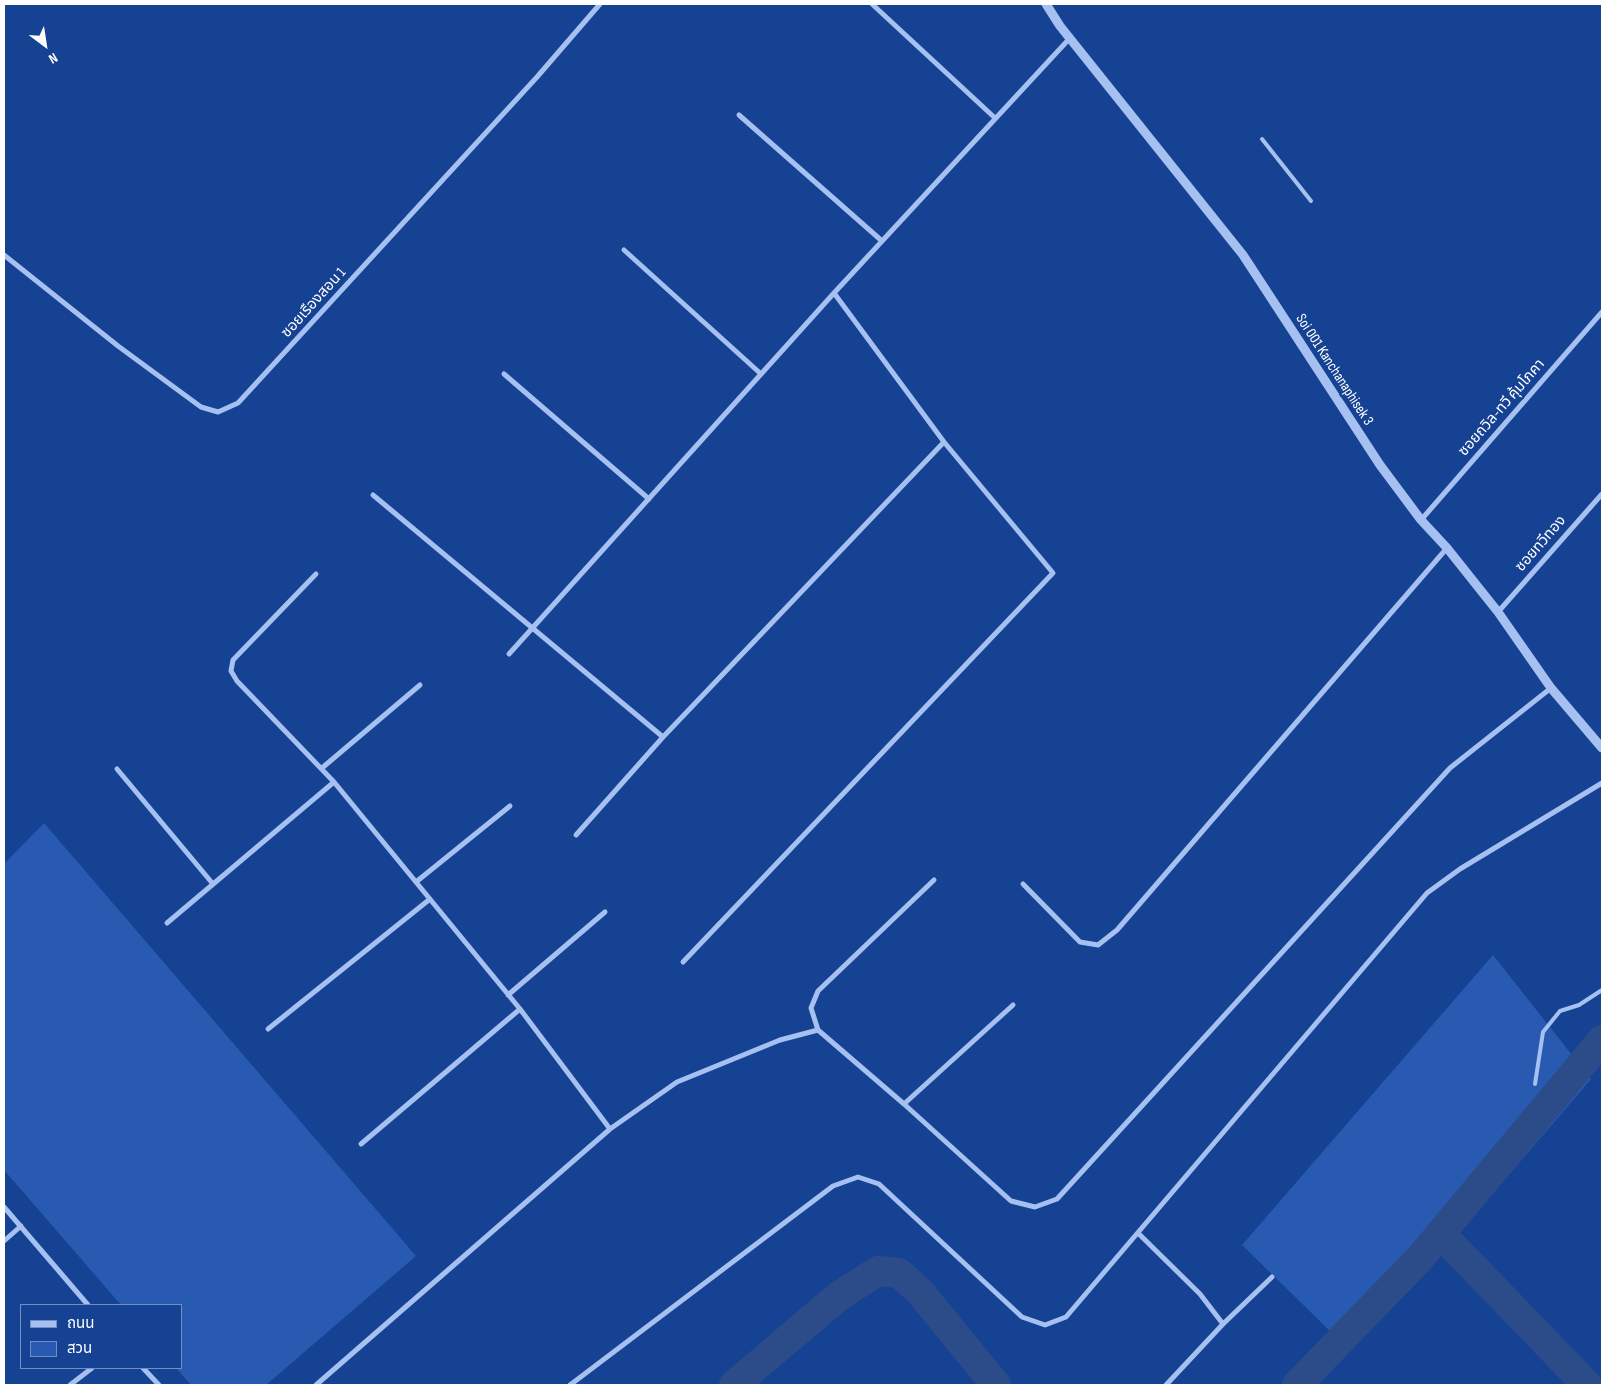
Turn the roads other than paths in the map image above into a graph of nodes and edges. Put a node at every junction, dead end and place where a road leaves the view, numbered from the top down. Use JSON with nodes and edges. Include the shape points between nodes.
{"nodes":[{"id":1,"x":600,"y":4,"type":"edge"},
{"id":2,"x":872,"y":4,"type":"edge"},
{"id":3,"x":1046,"y":4,"type":"edge"},
{"id":4,"x":1070,"y":38,"type":"junction"},
{"id":5,"x":738,"y":115,"type":"dead end"},
{"id":6,"x":995,"y":118,"type":"junction"},
{"id":7,"x":1262,"y":139,"type":"dead end"},
{"id":8,"x":1311,"y":201,"type":"dead end"},
{"id":9,"x":882,"y":241,"type":"junction"},
{"id":10,"x":624,"y":250,"type":"dead end"},
{"id":11,"x":4,"y":255,"type":"edge"},
{"id":12,"x":834,"y":293,"type":"junction"},
{"id":13,"x":1602,"y":312,"type":"edge"},
{"id":14,"x":504,"y":374,"type":"dead end"},
{"id":15,"x":761,"y":374,"type":"junction"},
{"id":16,"x":944,"y":442,"type":"junction"},
{"id":17,"x":1602,"y":494,"type":"edge"},
{"id":18,"x":373,"y":495,"type":"dead end"},
{"id":19,"x":649,"y":499,"type":"junction"},
{"id":20,"x":1420,"y":520,"type":"junction"},
{"id":21,"x":1448,"y":548,"type":"junction"},
{"id":22,"x":316,"y":574,"type":"dead end"},
{"id":23,"x":1498,"y":612,"type":"junction"},
{"id":24,"x":532,"y":629,"type":"junction"},
{"id":25,"x":509,"y":654,"type":"dead end"},
{"id":26,"x":420,"y":685,"type":"dead end"},
{"id":27,"x":1551,"y":688,"type":"junction"},
{"id":28,"x":663,"y":737,"type":"junction"},
{"id":29,"x":1602,"y":748,"type":"edge"},
{"id":30,"x":322,"y":768,"type":"junction"},
{"id":31,"x":117,"y":769,"type":"dead end"},
{"id":32,"x":334,"y":782,"type":"junction"},
{"id":33,"x":1602,"y":783,"type":"edge"},
{"id":34,"x":510,"y":806,"type":"dead end"},
{"id":35,"x":576,"y":835,"type":"dead end"},
{"id":36,"x":934,"y":880,"type":"dead end"},
{"id":37,"x":416,"y":882,"type":"junction"},
{"id":38,"x":213,"y":884,"type":"junction"},
{"id":39,"x":1023,"y":884,"type":"dead end"},
{"id":40,"x":430,"y":899,"type":"junction"},
{"id":41,"x":605,"y":912,"type":"dead end"},
{"id":42,"x":167,"y":923,"type":"dead end"},
{"id":43,"x":683,"y":962,"type":"dead end"},
{"id":44,"x":1602,"y":990,"type":"edge"},
{"id":45,"x":508,"y":995,"type":"junction"},
{"id":46,"x":1013,"y":1005,"type":"dead end"},
{"id":47,"x":520,"y":1009,"type":"junction"},
{"id":48,"x":268,"y":1029,"type":"dead end"},
{"id":49,"x":818,"y":1030,"type":"junction"},
{"id":50,"x":1535,"y":1084,"type":"dead end"},
{"id":51,"x":904,"y":1104,"type":"junction"},
{"id":52,"x":610,"y":1129,"type":"junction"},
{"id":53,"x":362,"y":1144,"type":"dead end"},
{"id":54,"x":4,"y":1207,"type":"edge"},
{"id":55,"x":21,"y":1226,"type":"junction"},
{"id":56,"x":1138,"y":1233,"type":"junction"},
{"id":57,"x":4,"y":1240,"type":"edge"},
{"id":58,"x":1272,"y":1277,"type":"dead end"},
{"id":59,"x":87,"y":1304,"type":"edge"},
{"id":60,"x":1223,"y":1324,"type":"junction"},
{"id":61,"x":91,"y":1369,"type":"edge"},
{"id":62,"x":144,"y":1369,"type":"edge"},
{"id":63,"x":70,"y":1385,"type":"edge"},
{"id":64,"x":159,"y":1385,"type":"edge"},
{"id":65,"x":316,"y":1385,"type":"edge"},
{"id":66,"x":570,"y":1385,"type":"edge"},
{"id":67,"x":1166,"y":1385,"type":"edge"}],
"edges":[{"from":1,"to":11,"type":"street","name":"ซอยเรืองสอน 1","via":[[238,403],[218,412],[200,408]]},
{"from":2,"to":6,"type":"street"},
{"from":3,"to":4,"type":"street","name":"Soi 001 Kanchanaphisek 3"},
{"from":4,"to":6,"type":"street"},
{"from":4,"to":20,"type":"street","name":"Soi 001 Kanchanaphisek 3","via":[[1244,255],[1380,465]]},
{"from":5,"to":9,"type":"street"},
{"from":6,"to":9,"type":"street"},
{"from":7,"to":8,"type":"lane"},
{"from":9,"to":12,"type":"street"},
{"from":10,"to":15,"type":"street"},
{"from":12,"to":15,"type":"street"},
{"from":12,"to":16,"type":"street"},
{"from":13,"to":20,"type":"street","name":"ซอยถวิล-ทวี คุ้มโภคา"},
{"from":14,"to":19,"type":"street"},
{"from":15,"to":19,"type":"street"},
{"from":16,"to":28,"type":"street"},
{"from":16,"to":43,"type":"street","via":[[1053,573]]},
{"from":17,"to":23,"type":"street","name":"ซอยทวีทอง"},
{"from":18,"to":24,"type":"street"},
{"from":19,"to":24,"type":"street"},
{"from":20,"to":21,"type":"street","name":"Soi 001 Kanchanaphisek 3"},
{"from":21,"to":23,"type":"street","name":"Soi 001 Kanchanaphisek 3"},
{"from":21,"to":39,"type":"street","via":[[1117,930],[1098,945],[1080,942]]},
{"from":22,"to":30,"type":"street","via":[[233,660],[231,671]]},
{"from":23,"to":27,"type":"street","name":"Soi 001 Kanchanaphisek 3"},
{"from":24,"to":25,"type":"street"},
{"from":24,"to":28,"type":"street"},
{"from":26,"to":30,"type":"street"},
{"from":27,"to":29,"type":"street","name":"Soi 001 Kanchanaphisek 3"},
{"from":27,"to":51,"type":"street","via":[[1450,768],[1057,1199],[1035,1207],[1011,1201]]},
{"from":28,"to":35,"type":"street"},
{"from":30,"to":32,"type":"street"},
{"from":31,"to":38,"type":"street"},
{"from":32,"to":37,"type":"street"},
{"from":32,"to":38,"type":"street"},
{"from":33,"to":56,"type":"street","via":[[1491,849],[1427,893]]},
{"from":34,"to":37,"type":"street"},
{"from":36,"to":49,"type":"street","via":[[818,991],[811,1008]]},
{"from":37,"to":40,"type":"street"},
{"from":38,"to":42,"type":"street"},
{"from":40,"to":45,"type":"street"},
{"from":40,"to":48,"type":"street"},
{"from":41,"to":45,"type":"street"},
{"from":44,"to":50,"type":"lane","via":[[1579,1005],[1560,1011],[1543,1032]]},
{"from":45,"to":47,"type":"street"},
{"from":46,"to":51,"type":"street"},
{"from":47,"to":52,"type":"street"},
{"from":47,"to":53,"type":"street"},
{"from":49,"to":51,"type":"street"},
{"from":49,"to":52,"type":"street","via":[[780,1040],[677,1082]]},
{"from":52,"to":65,"type":"street"},
{"from":54,"to":55,"type":"street"},
{"from":55,"to":57,"type":"street"},
{"from":55,"to":59,"type":"street"},
{"from":56,"to":60,"type":"street","via":[[1200,1294]]},
{"from":56,"to":66,"type":"street","via":[[1066,1317],[1044,1324],[1022,1317],[880,1184],[858,1177],[833,1186]]},
{"from":58,"to":60,"type":"street"},
{"from":60,"to":67,"type":"street"},
{"from":61,"to":63,"type":"street"},
{"from":62,"to":64,"type":"street"}]}
